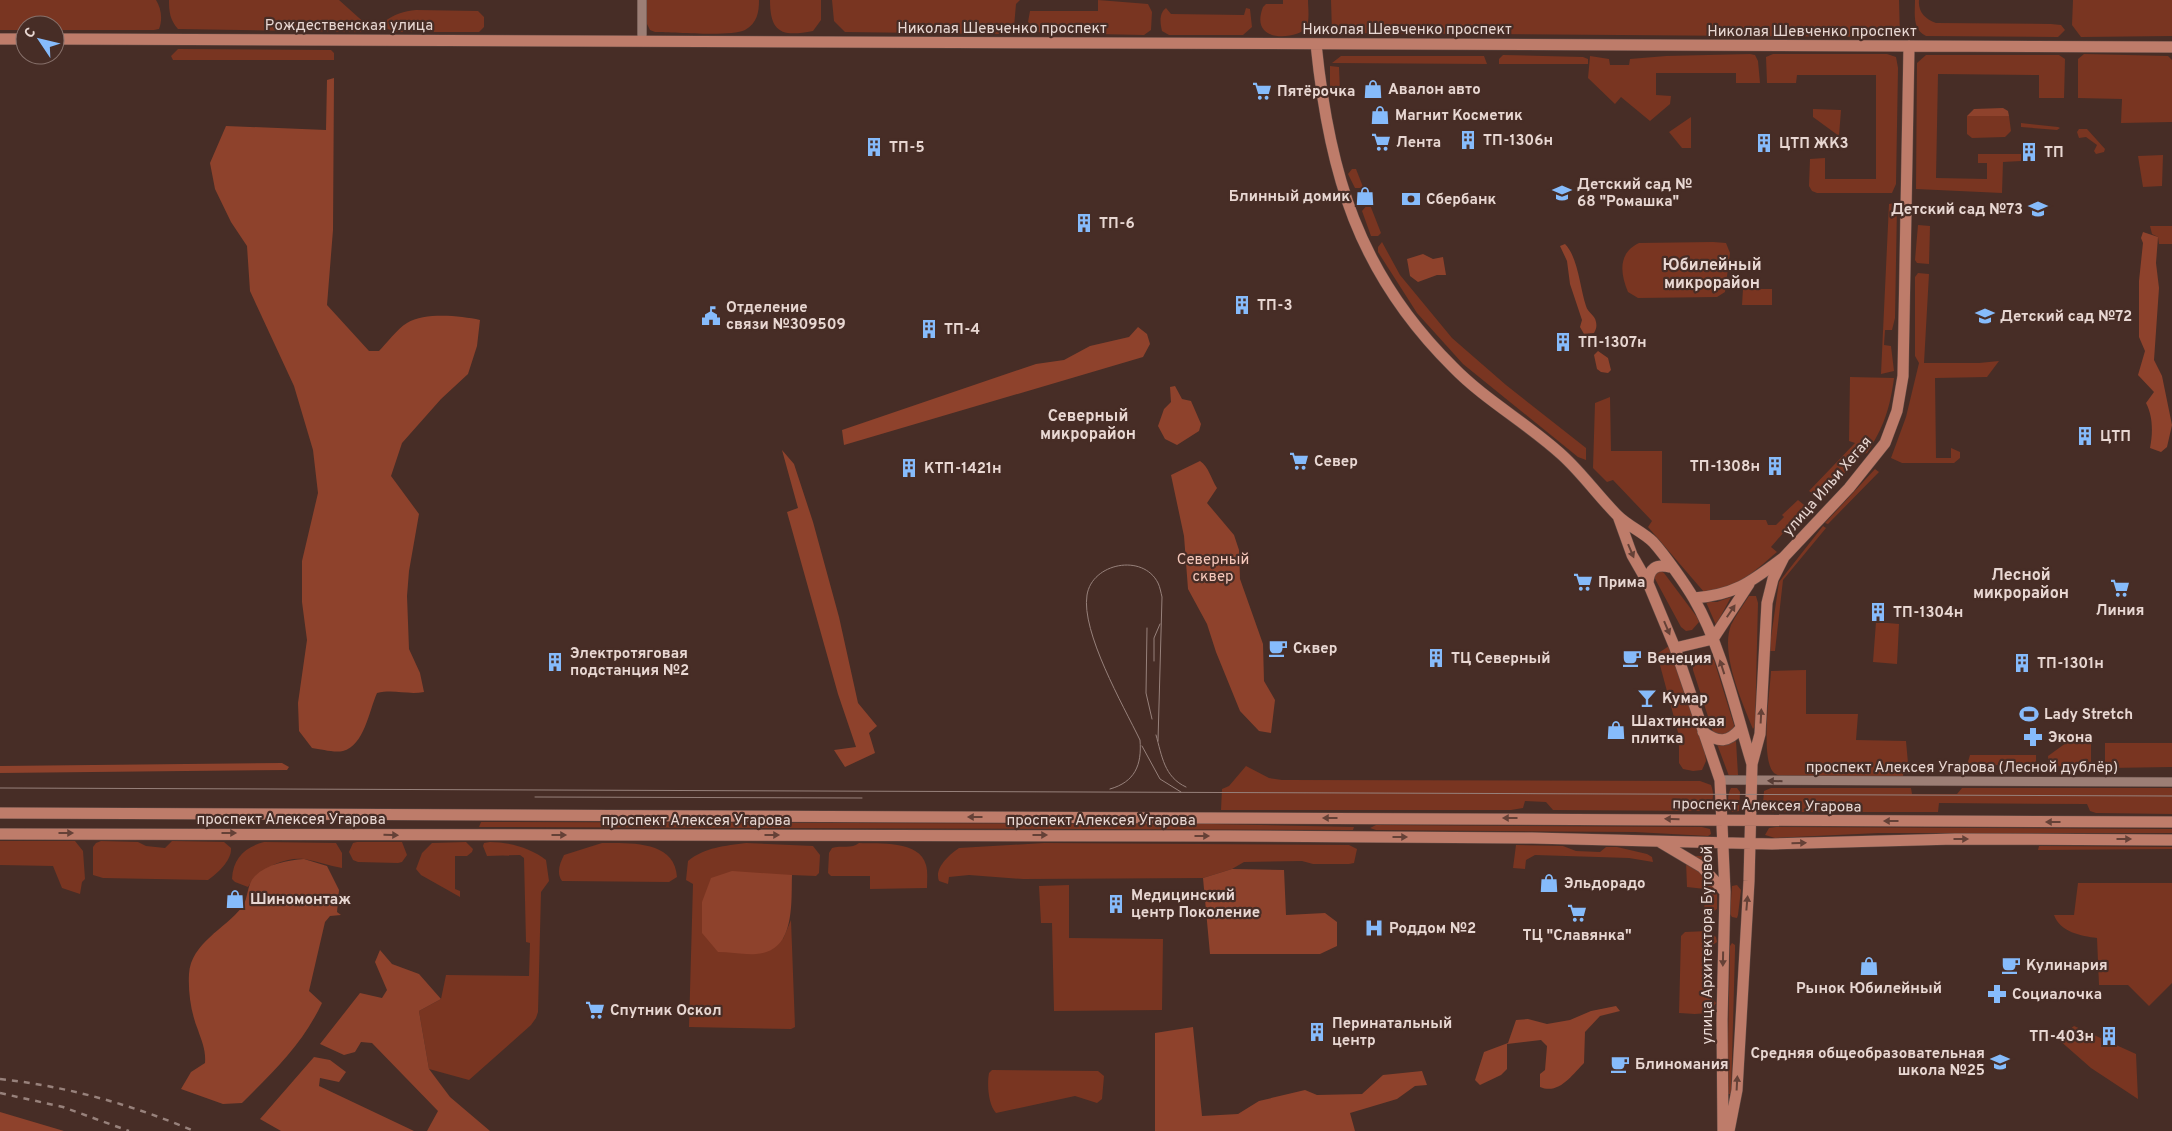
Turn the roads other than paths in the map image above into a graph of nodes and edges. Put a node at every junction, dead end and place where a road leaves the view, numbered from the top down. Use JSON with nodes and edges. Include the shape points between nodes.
{"nodes":[{"id":1,"x":642,"y":0,"type":"edge"},
{"id":2,"x":0,"y":39,"type":"edge"},
{"id":3,"x":15,"y":39,"type":"edge"},
{"id":4,"x":65,"y":39,"type":"edge"},
{"id":5,"x":642,"y":41,"type":"junction"},
{"id":6,"x":1316,"y":44,"type":"junction"},
{"id":7,"x":1909,"y":46,"type":"junction"},
{"id":8,"x":2172,"y":46,"type":"edge"},
{"id":9,"x":1618,"y":516,"type":"junction"},
{"id":10,"x":1784,"y":557,"type":"junction"},
{"id":11,"x":1670,"y":567,"type":"junction"},
{"id":12,"x":1648,"y":583,"type":"junction"},
{"id":13,"x":1749,"y":584,"type":"junction"},
{"id":14,"x":1694,"y":598,"type":"junction"},
{"id":15,"x":1713,"y":639,"type":"junction"},
{"id":16,"x":1675,"y":648,"type":"junction"},
{"id":17,"x":1741,"y":728,"type":"junction"},
{"id":18,"x":1703,"y":732,"type":"junction"},
{"id":19,"x":1752,"y":764,"type":"junction"},
{"id":20,"x":1720,"y":780,"type":"junction"},
{"id":21,"x":1752,"y":781,"type":"junction"},
{"id":22,"x":2172,"y":782,"type":"edge"},
{"id":23,"x":0,"y":813,"type":"edge"},
{"id":24,"x":32,"y":814,"type":"junction"},
{"id":25,"x":1361,"y":818,"type":"junction"},
{"id":26,"x":1721,"y":820,"type":"junction"},
{"id":27,"x":1751,"y":820,"type":"junction"},
{"id":28,"x":2172,"y":822,"type":"edge"},
{"id":29,"x":31,"y":833,"type":"junction"},
{"id":30,"x":0,"y":834,"type":"edge"},
{"id":31,"x":1362,"y":837,"type":"junction"},
{"id":32,"x":2172,"y":840,"type":"edge"},
{"id":33,"x":1657,"y":841,"type":"junction"},
{"id":34,"x":1722,"y":843,"type":"junction"},
{"id":35,"x":1750,"y":844,"type":"junction"},
{"id":36,"x":1725,"y":892,"type":"junction"},
{"id":37,"x":1723,"y":926,"type":"junction"},
{"id":38,"x":1745,"y":930,"type":"junction"},
{"id":39,"x":1723,"y":1131,"type":"edge"},
{"id":40,"x":1729,"y":1131,"type":"edge"}],
"edges":[{"from":1,"to":5,"type":"street"},
{"from":2,"to":3,"type":"main road"},
{"from":4,"to":5,"type":"main road","name":"Рождественская улица"},
{"from":5,"to":6,"type":"main road","name":"Николая Шевченко проспект"},
{"from":6,"to":7,"type":"main road","name":"Николая Шевченко проспект"},
{"from":6,"to":9,"type":"main road","name":"улица Архитектора Бутовой","via":[[1322,103],[1342,191],[1361,238],[1392,292],[1454,369],[1562,454]]},
{"from":7,"to":8,"type":"main road","name":"Николая Шевченко проспект"},
{"from":7,"to":10,"type":"main road","name":"улица Ильи Хегая","via":[[1903,376],[1897,411],[1892,428],[1875,457]]},
{"from":9,"to":11,"type":"main road","name":"улица Архитектора Бутовой","via":[[1653,542]]},
{"from":9,"to":12,"type":"main road","name":"улица Архитектора Бутовой","one_way":true,"via":[[1632,555]]},
{"from":10,"to":13,"type":"main road"},
{"from":19,"to":10,"type":"main road","name":"улица Ильи Хегая","one_way":true,"via":[[1760,734],[1767,603],[1773,579]]},
{"from":11,"to":12,"type":"main road","via":[[1653,567]]},
{"from":11,"to":14,"type":"main road","name":"улица Архитектора Бутовой"},
{"from":12,"to":16,"type":"main road","name":"улица Архитектора Бутовой","one_way":true},
{"from":13,"to":14,"type":"main road","via":[[1718,596]]},
{"from":15,"to":13,"type":"main road","one_way":true},
{"from":14,"to":15,"type":"main road","name":"улица Архитектора Бутовой"},
{"from":15,"to":16,"type":"main road"},
{"from":17,"to":15,"type":"main road","name":"улица Архитектора Бутовой","one_way":true},
{"from":16,"to":18,"type":"main road","name":"улица Архитектора Бутовой"},
{"from":17,"to":18,"type":"main road","via":[[1733,738],[1723,740]]},
{"from":17,"to":19,"type":"main road","name":"улица Архитектора Бутовой"},
{"from":18,"to":20,"type":"main road","name":"улица Архитектора Бутовой"},
{"from":19,"to":21,"type":"main road","name":"улица Ильи Хегая"},
{"from":20,"to":21,"type":"street","name":"проспект Алексея Угарова (Лесной дублёр)"},
{"from":20,"to":26,"type":"main road","name":"улица Архитектора Бутовой"},
{"from":22,"to":21,"type":"street","name":"проспект Алексея Угарова (Лесной дублёр)","one_way":true},
{"from":21,"to":27,"type":"main road","name":"улица Ильи Хегая"},
{"from":23,"to":24,"type":"main road","name":"проспект Алексея Угарова"},
{"from":25,"to":24,"type":"main road","name":"проспект Алексея Угарова","one_way":true},
{"from":24,"to":29,"type":"main road"},
{"from":26,"to":25,"type":"main road","name":"проспект Алексея Угарова","one_way":true},
{"from":25,"to":31,"type":"main road"},
{"from":26,"to":27,"type":"main road","name":"проспект Алексея Угарова"},
{"from":26,"to":34,"type":"main road","name":"улица Архитектора Бутовой"},
{"from":28,"to":27,"type":"main road","name":"проспект Алексея Угарова","one_way":true},
{"from":27,"to":35,"type":"main road"},
{"from":29,"to":30,"type":"main road","name":"проспект Алексея Угарова"},
{"from":29,"to":31,"type":"main road","name":"проспект Алексея Угарова","one_way":true},
{"from":31,"to":33,"type":"main road","name":"проспект Алексея Угарова","one_way":true},
{"from":35,"to":32,"type":"main road","name":"проспект Алексея Угарова","one_way":true,"via":[[1955,839]]},
{"from":33,"to":34,"type":"main road","name":"проспект Алексея Угарова"},
{"from":33,"to":36,"type":"main road","via":[[1702,867]]},
{"from":34,"to":35,"type":"main road","name":"проспект Алексея Угарова"},
{"from":34,"to":36,"type":"main road","name":"улица Архитектора Бутовой"},
{"from":38,"to":35,"type":"main road","one_way":true},
{"from":36,"to":37,"type":"main road","name":"улица Архитектора Бутовой"},
{"from":37,"to":38,"type":"main road"},
{"from":37,"to":39,"type":"main road","name":"улица Архитектора Бутовой","one_way":true},
{"from":40,"to":38,"type":"main road","one_way":true,"via":[[1737,1090]]}]}
